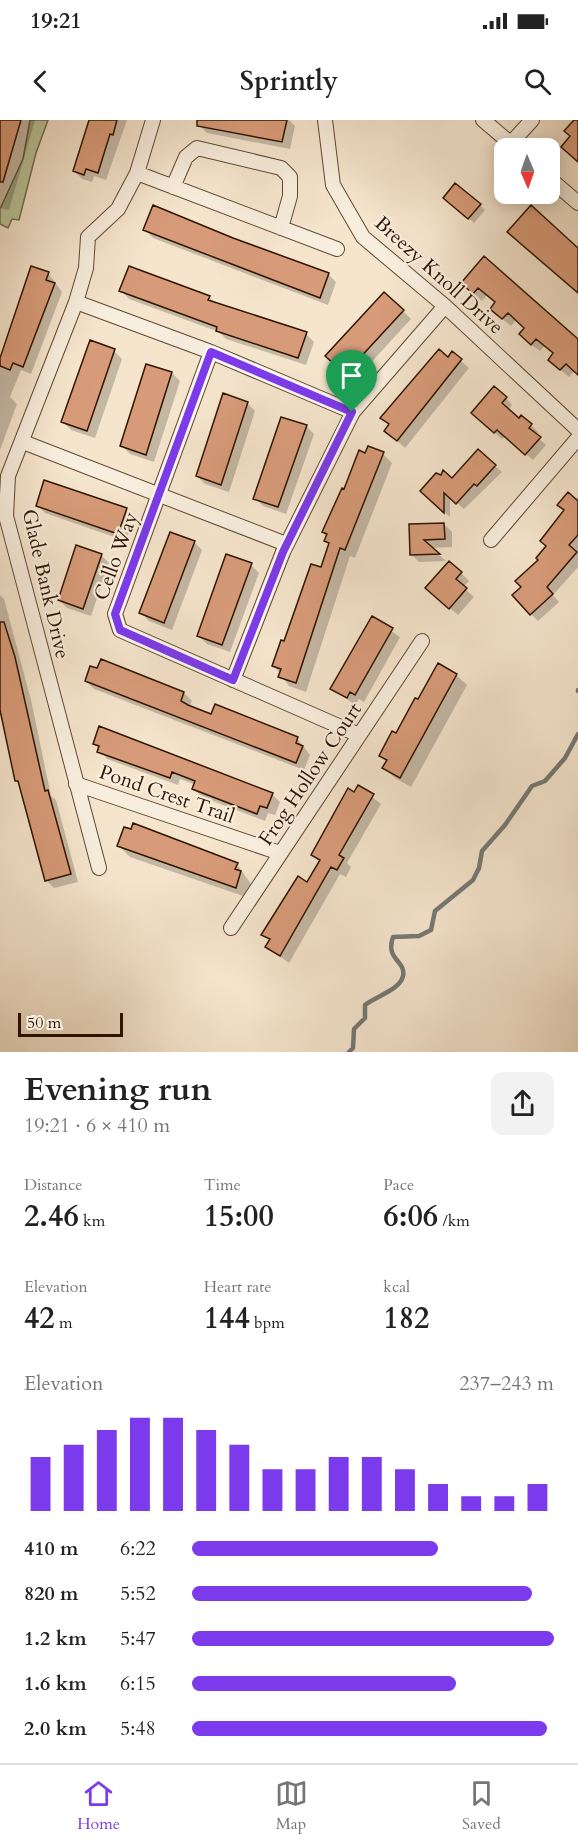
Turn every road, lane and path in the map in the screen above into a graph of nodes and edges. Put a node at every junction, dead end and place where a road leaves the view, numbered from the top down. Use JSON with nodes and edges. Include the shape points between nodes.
{"nodes":[{"id":1,"x":153,"y":120,"type":"edge"},
{"id":2,"x":325,"y":120,"type":"edge"},
{"id":3,"x":483,"y":120,"type":"edge"},
{"id":4,"x":532,"y":120,"type":"edge"},
{"id":5,"x":504,"y":138,"type":"edge"},
{"id":6,"x":520,"y":138,"type":"edge"},
{"id":7,"x":137,"y":173,"type":"junction"},
{"id":8,"x":173,"y":187,"type":"junction"},
{"id":9,"x":560,"y":187,"type":"edge"},
{"id":10,"x":578,"y":203,"type":"edge"},
{"id":11,"x":281,"y":228,"type":"junction"},
{"id":12,"x":338,"y":249,"type":"dead end"},
{"id":13,"x":76,"y":302,"type":"junction"},
{"id":14,"x":445,"y":306,"type":"junction"},
{"id":15,"x":211,"y":352,"type":"junction"},
{"id":16,"x":352,"y":412,"type":"junction"},
{"id":17,"x":578,"y":430,"type":"edge"},
{"id":18,"x":578,"y":438,"type":"edge"},
{"id":19,"x":23,"y":442,"type":"junction"},
{"id":20,"x":159,"y":494,"type":"junction"},
{"id":21,"x":491,"y":540,"type":"dead end"},
{"id":22,"x":286,"y":544,"type":"junction"},
{"id":23,"x":422,"y":641,"type":"dead end"},
{"id":24,"x":233,"y":680,"type":"junction"},
{"id":25,"x":359,"y":735,"type":"junction"},
{"id":26,"x":76,"y":784,"type":"junction"},
{"id":27,"x":280,"y":853,"type":"junction"},
{"id":28,"x":99,"y":868,"type":"dead end"},
{"id":29,"x":231,"y":928,"type":"dead end"}],
"edges":[{"from":1,"to":7,"type":"street","name":"Glade Bank Drive"},
{"from":2,"to":14,"type":"street","name":"Breezy Knoll Drive","via":[[333,185],[363,237]]},
{"from":3,"to":5,"type":"street"},
{"from":4,"to":6,"type":"street"},
{"from":7,"to":8,"type":"street"},
{"from":7,"to":13,"type":"street","name":"Glade Bank Drive","via":[[118,209],[88,237],[86,268]]},
{"from":8,"to":11,"type":"street"},
{"from":8,"to":11,"type":"street","via":[[186,157],[197,148],[281,168],[290,177],[290,196]]},
{"from":9,"to":10,"type":"street"},
{"from":11,"to":12,"type":"street"},
{"from":13,"to":15,"type":"street"},
{"from":13,"to":19,"type":"street","name":"Glade Bank Drive"},
{"from":14,"to":16,"type":"street"},
{"from":14,"to":17,"type":"street","name":"Breezy Knoll Drive"},
{"from":15,"to":16,"type":"street"},
{"from":15,"to":20,"type":"street","name":"Cello Way"},
{"from":16,"to":22,"type":"street"},
{"from":18,"to":21,"type":"street"},
{"from":19,"to":20,"type":"street"},
{"from":19,"to":26,"type":"street","name":"Glade Bank Drive","via":[[8,476],[6,516]]},
{"from":20,"to":22,"type":"street"},
{"from":20,"to":24,"type":"street","name":"Cello Way","via":[[115,614],[120,630]]},
{"from":22,"to":24,"type":"street"},
{"from":23,"to":25,"type":"street","name":"Frog Hollow Court"},
{"from":24,"to":25,"type":"street","name":"Cello Way"},
{"from":25,"to":27,"type":"street","name":"Frog Hollow Court"},
{"from":26,"to":27,"type":"street","name":"Pond Crest Trail"},
{"from":26,"to":28,"type":"street","name":"Glade Bank Drive"},
{"from":27,"to":29,"type":"street","name":"Frog Hollow Court"}]}
